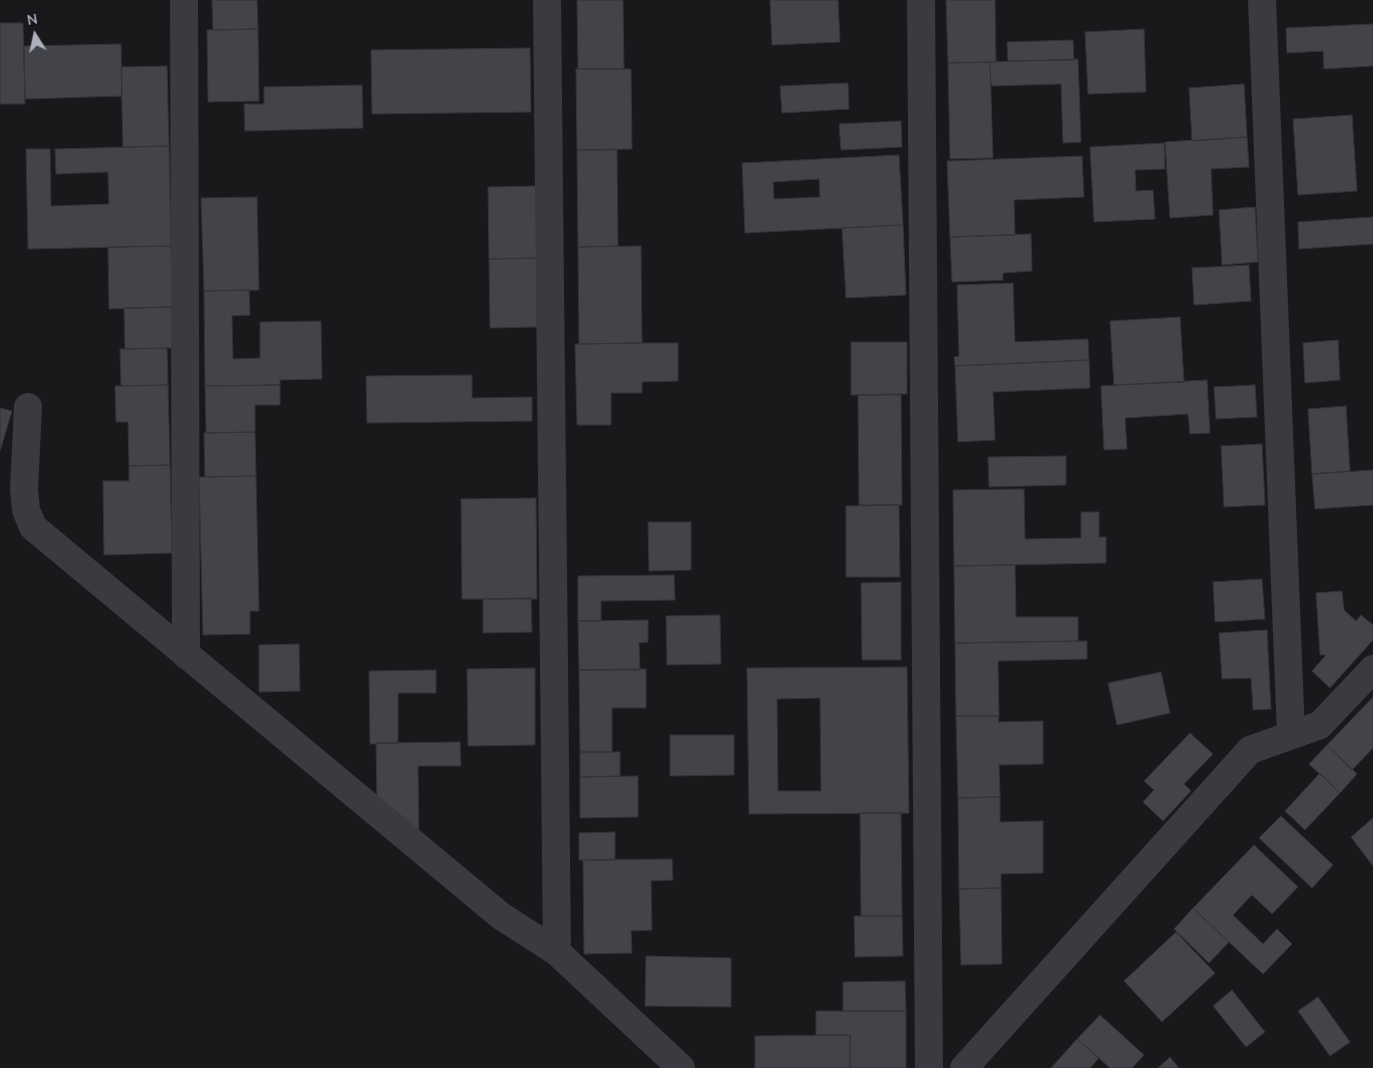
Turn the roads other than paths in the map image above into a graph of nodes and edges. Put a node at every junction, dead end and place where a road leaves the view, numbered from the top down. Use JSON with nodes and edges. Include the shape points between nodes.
{"nodes":[{"id":1,"x":184,"y":0,"type":"edge"},
{"id":2,"x":547,"y":0,"type":"edge"},
{"id":3,"x":922,"y":0,"type":"edge"},
{"id":4,"x":1262,"y":0,"type":"edge"},
{"id":5,"x":28,"y":407,"type":"dead end"},
{"id":6,"x":186,"y":655,"type":"junction"},
{"id":7,"x":1373,"y":668,"type":"edge"},
{"id":8,"x":1291,"y":735,"type":"junction"},
{"id":9,"x":557,"y":952,"type":"junction"},
{"id":10,"x":681,"y":1068,"type":"edge"},
{"id":11,"x":929,"y":1068,"type":"edge"},
{"id":12,"x":964,"y":1068,"type":"edge"}],
"edges":[{"from":1,"to":6,"type":"street"},
{"from":2,"to":9,"type":"street"},
{"from":3,"to":11,"type":"street"},
{"from":4,"to":8,"type":"street"},
{"from":5,"to":6,"type":"street","via":[[24,489],[26,510],[34,527]]},
{"from":6,"to":9,"type":"street","via":[[501,916]]},
{"from":7,"to":8,"type":"street","via":[[1320,725]]},
{"from":8,"to":12,"type":"street","via":[[1250,750]]},
{"from":9,"to":10,"type":"street"}]}
